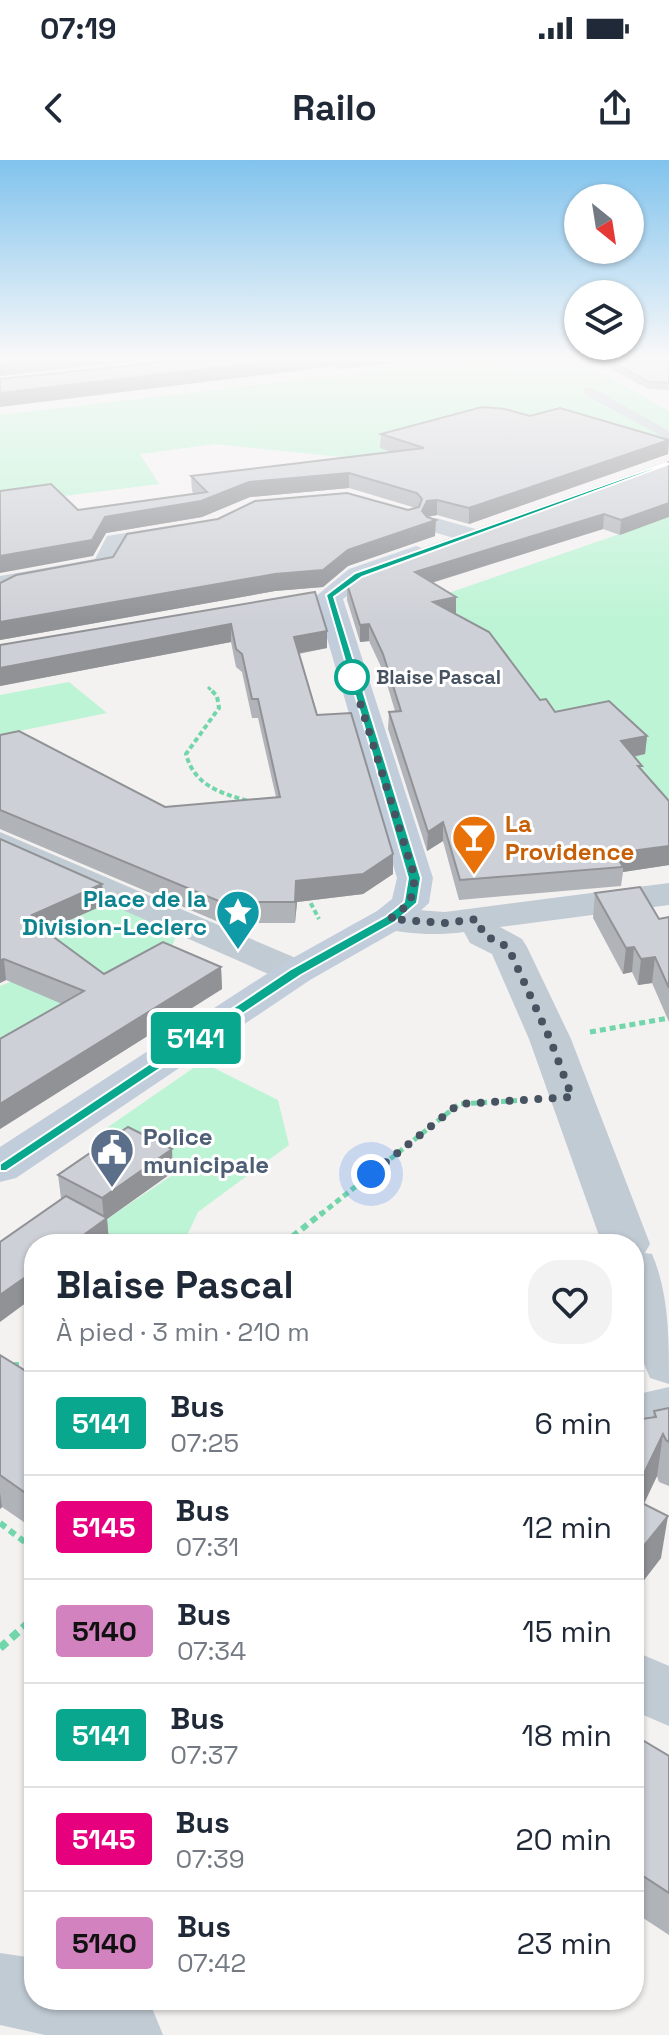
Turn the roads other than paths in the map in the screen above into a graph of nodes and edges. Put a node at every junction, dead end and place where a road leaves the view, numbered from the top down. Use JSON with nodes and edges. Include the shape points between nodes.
{"nodes":[{"id":1,"x":436,"y":525,"type":"dead end"},
{"id":2,"x":498,"y":525,"type":"edge"},
{"id":3,"x":209,"y":527,"type":"edge"},
{"id":4,"x":470,"y":535,"type":"junction"},
{"id":5,"x":0,"y":589,"type":"edge"},
{"id":6,"x":0,"y":843,"type":"edge"},
{"id":7,"x":669,"y":894,"type":"edge"},
{"id":8,"x":390,"y":919,"type":"junction"},
{"id":9,"x":477,"y":919,"type":"junction"},
{"id":10,"x":296,"y":972,"type":"junction"},
{"id":11,"x":0,"y":1168,"type":"edge"},
{"id":12,"x":622,"y":1234,"type":"edge"},
{"id":13,"x":644,"y":1294,"type":"edge"},
{"id":14,"x":669,"y":1365,"type":"edge"},
{"id":15,"x":669,"y":1407,"type":"edge"},
{"id":16,"x":644,"y":1413,"type":"edge"},
{"id":17,"x":644,"y":1684,"type":"edge"},
{"id":18,"x":669,"y":1699,"type":"edge"},
{"id":19,"x":0,"y":1989,"type":"edge"},
{"id":20,"x":24,"y":1993,"type":"edge"},
{"id":21,"x":74,"y":2010,"type":"edge"},
{"id":22,"x":125,"y":2035,"type":"edge"}],
"edges":[{"from":1,"to":4,"type":"street"},
{"from":2,"to":4,"type":"street"},
{"from":3,"to":5,"type":"street","via":[[116,541],[105,565],[9,582]]},
{"from":4,"to":8,"type":"street","via":[[358,575],[317,598],[415,878],[410,903]]},
{"from":6,"to":10,"type":"street"},
{"from":7,"to":9,"type":"street"},
{"from":8,"to":9,"type":"street"},
{"from":8,"to":10,"type":"street"},
{"from":9,"to":12,"type":"street","via":[[484,935],[508,947],[550,1039]]},
{"from":10,"to":11,"type":"street"},
{"from":13,"to":14,"type":"street"},
{"from":15,"to":16,"type":"street"},
{"from":17,"to":18,"type":"street"},
{"from":19,"to":20,"type":"street"},
{"from":21,"to":22,"type":"street"}]}
